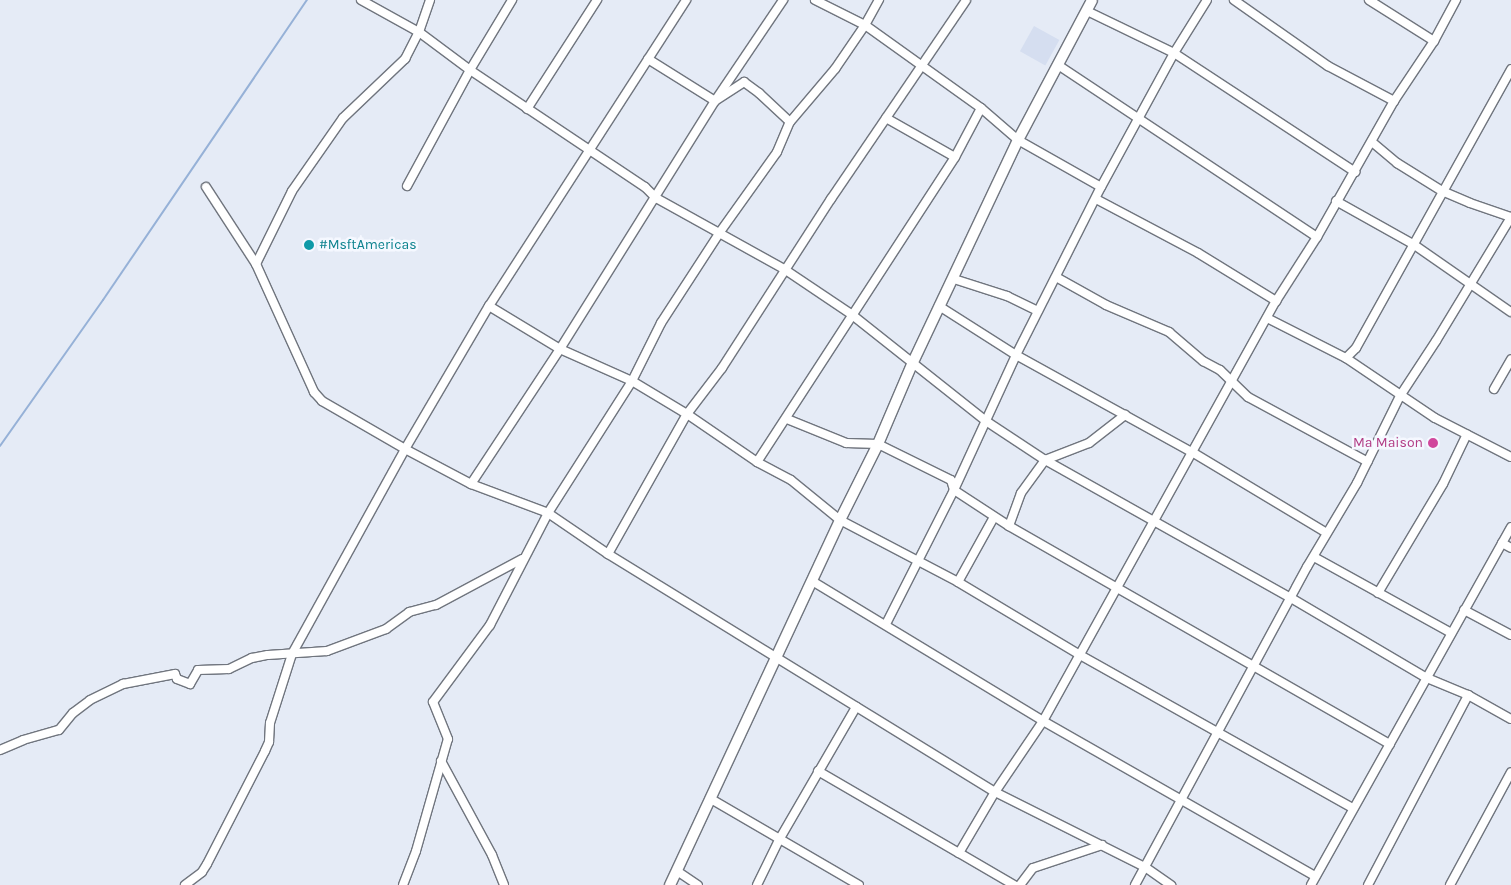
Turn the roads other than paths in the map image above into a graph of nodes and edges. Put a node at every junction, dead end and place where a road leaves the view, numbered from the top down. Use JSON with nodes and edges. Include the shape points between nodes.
{"nodes":[{"id":1,"x":361,"y":0,"type":"edge"},
{"id":2,"x":430,"y":0,"type":"edge"},
{"id":3,"x":512,"y":0,"type":"edge"},
{"id":4,"x":597,"y":0,"type":"edge"},
{"id":5,"x":686,"y":0,"type":"edge"},
{"id":6,"x":783,"y":0,"type":"edge"},
{"id":7,"x":815,"y":0,"type":"edge"},
{"id":8,"x":878,"y":0,"type":"edge"},
{"id":9,"x":966,"y":0,"type":"edge"},
{"id":10,"x":1092,"y":0,"type":"edge"},
{"id":11,"x":1207,"y":0,"type":"edge"},
{"id":12,"x":1234,"y":0,"type":"edge"},
{"id":13,"x":1369,"y":0,"type":"edge"},
{"id":14,"x":1456,"y":0,"type":"edge"},
{"id":15,"x":1087,"y":10,"type":"junction"},
{"id":16,"x":865,"y":25,"type":"junction"},
{"id":17,"x":419,"y":32,"type":"junction"},
{"id":18,"x":1434,"y":41,"type":"junction"},
{"id":19,"x":1174,"y":53,"type":"junction"},
{"id":20,"x":648,"y":59,"type":"junction"},
{"id":21,"x":922,"y":63,"type":"junction"},
{"id":22,"x":1058,"y":65,"type":"junction"},
{"id":23,"x":1511,"y":69,"type":"edge"},
{"id":24,"x":470,"y":70,"type":"junction"},
{"id":25,"x":1394,"y":101,"type":"junction"},
{"id":26,"x":715,"y":102,"type":"junction"},
{"id":27,"x":981,"y":108,"type":"junction"},
{"id":28,"x":527,"y":109,"type":"junction"},
{"id":29,"x":886,"y":118,"type":"junction"},
{"id":30,"x":1138,"y":118,"type":"junction"},
{"id":31,"x":790,"y":122,"type":"junction"},
{"id":32,"x":1018,"y":140,"type":"junction"},
{"id":33,"x":1372,"y":142,"type":"junction"},
{"id":34,"x":590,"y":150,"type":"junction"},
{"id":35,"x":955,"y":156,"type":"junction"},
{"id":36,"x":1355,"y":172,"type":"junction"},
{"id":37,"x":406,"y":186,"type":"dead end"},
{"id":38,"x":206,"y":187,"type":"dead end"},
{"id":39,"x":1101,"y":187,"type":"junction"},
{"id":40,"x":1442,"y":190,"type":"junction"},
{"id":41,"x":656,"y":198,"type":"junction"},
{"id":42,"x":1096,"y":199,"type":"junction"},
{"id":43,"x":1336,"y":201,"type":"junction"},
{"id":44,"x":1511,"y":217,"type":"edge"},
{"id":45,"x":720,"y":232,"type":"junction"},
{"id":46,"x":1317,"y":237,"type":"junction"},
{"id":47,"x":1413,"y":244,"type":"junction"},
{"id":48,"x":256,"y":264,"type":"junction"},
{"id":49,"x":784,"y":269,"type":"junction"},
{"id":50,"x":1056,"y":277,"type":"junction"},
{"id":51,"x":954,"y":279,"type":"junction"},
{"id":52,"x":1471,"y":283,"type":"junction"},
{"id":53,"x":1276,"y":301,"type":"junction"},
{"id":54,"x":489,"y":306,"type":"junction"},
{"id":55,"x":938,"y":306,"type":"junction"},
{"id":56,"x":1038,"y":311,"type":"junction"},
{"id":57,"x":1511,"y":312,"type":"edge"},
{"id":58,"x":851,"y":314,"type":"junction"},
{"id":59,"x":1267,"y":318,"type":"junction"},
{"id":60,"x":560,"y":349,"type":"junction"},
{"id":61,"x":1016,"y":355,"type":"junction"},
{"id":62,"x":1346,"y":358,"type":"junction"},
{"id":63,"x":1511,"y":360,"type":"edge"},
{"id":64,"x":913,"y":362,"type":"junction"},
{"id":65,"x":1231,"y":380,"type":"junction"},
{"id":66,"x":632,"y":381,"type":"junction"},
{"id":67,"x":1494,"y":389,"type":"dead end"},
{"id":68,"x":1400,"y":396,"type":"junction"},
{"id":69,"x":687,"y":414,"type":"junction"},
{"id":70,"x":1125,"y":415,"type":"junction"},
{"id":71,"x":787,"y":419,"type":"junction"},
{"id":72,"x":986,"y":421,"type":"junction"},
{"id":73,"x":1466,"y":434,"type":"junction"},
{"id":74,"x":878,"y":444,"type":"junction"},
{"id":75,"x":405,"y":449,"type":"junction"},
{"id":76,"x":1192,"y":452,"type":"junction"},
{"id":77,"x":1511,"y":458,"type":"edge"},
{"id":78,"x":1045,"y":460,"type":"junction"},
{"id":79,"x":756,"y":462,"type":"junction"},
{"id":80,"x":1368,"y":462,"type":"junction"},
{"id":81,"x":471,"y":484,"type":"junction"},
{"id":82,"x":954,"y":490,"type":"junction"},
{"id":83,"x":548,"y":512,"type":"junction"},
{"id":84,"x":994,"y":517,"type":"junction"},
{"id":85,"x":840,"y":520,"type":"junction"},
{"id":86,"x":1154,"y":520,"type":"junction"},
{"id":87,"x":1009,"y":526,"type":"junction"},
{"id":88,"x":1511,"y":527,"type":"edge"},
{"id":89,"x":1326,"y":534,"type":"junction"},
{"id":90,"x":1502,"y":543,"type":"junction"},
{"id":91,"x":1511,"y":548,"type":"edge"},
{"id":92,"x":608,"y":554,"type":"junction"},
{"id":93,"x":1314,"y":557,"type":"junction"},
{"id":94,"x":522,"y":559,"type":"junction"},
{"id":95,"x":919,"y":561,"type":"junction"},
{"id":96,"x":812,"y":581,"type":"junction"},
{"id":97,"x":958,"y":582,"type":"junction"},
{"id":98,"x":1117,"y":588,"type":"junction"},
{"id":99,"x":1378,"y":592,"type":"junction"},
{"id":100,"x":1292,"y":598,"type":"junction"},
{"id":101,"x":1464,"y":610,"type":"junction"},
{"id":102,"x":886,"y":624,"type":"junction"},
{"id":103,"x":1451,"y":633,"type":"junction"},
{"id":104,"x":1511,"y":635,"type":"edge"},
{"id":105,"x":292,"y":654,"type":"junction"},
{"id":106,"x":1080,"y":655,"type":"junction"},
{"id":107,"x":776,"y":657,"type":"junction"},
{"id":108,"x":1255,"y":665,"type":"junction"},
{"id":109,"x":1428,"y":678,"type":"junction"},
{"id":110,"x":1468,"y":695,"type":"junction"},
{"id":111,"x":856,"y":707,"type":"junction"},
{"id":112,"x":1511,"y":719,"type":"edge"},
{"id":113,"x":1043,"y":721,"type":"junction"},
{"id":114,"x":1218,"y":733,"type":"junction"},
{"id":115,"x":1390,"y":744,"type":"junction"},
{"id":116,"x":0,"y":750,"type":"edge"},
{"id":117,"x":440,"y":761,"type":"junction"},
{"id":118,"x":818,"y":771,"type":"junction"},
{"id":119,"x":1511,"y":772,"type":"edge"},
{"id":120,"x":995,"y":792,"type":"junction"},
{"id":121,"x":711,"y":799,"type":"junction"},
{"id":122,"x":1181,"y":800,"type":"junction"},
{"id":123,"x":1352,"y":808,"type":"junction"},
{"id":124,"x":779,"y":840,"type":"junction"},
{"id":125,"x":1102,"y":845,"type":"junction"},
{"id":126,"x":959,"y":853,"type":"junction"},
{"id":127,"x":1145,"y":867,"type":"junction"},
{"id":128,"x":677,"y":871,"type":"junction"},
{"id":129,"x":1315,"y":876,"type":"junction"},
{"id":130,"x":185,"y":885,"type":"edge"},
{"id":131,"x":403,"y":885,"type":"edge"},
{"id":132,"x":504,"y":885,"type":"edge"},
{"id":133,"x":670,"y":885,"type":"edge"},
{"id":134,"x":698,"y":885,"type":"edge"},
{"id":135,"x":757,"y":885,"type":"edge"},
{"id":136,"x":859,"y":885,"type":"edge"},
{"id":137,"x":1014,"y":885,"type":"edge"},
{"id":138,"x":1020,"y":885,"type":"edge"},
{"id":139,"x":1135,"y":885,"type":"edge"},
{"id":140,"x":1171,"y":885,"type":"edge"},
{"id":141,"x":1311,"y":885,"type":"edge"},
{"id":142,"x":1368,"y":885,"type":"edge"},
{"id":143,"x":1450,"y":885,"type":"edge"}],
"edges":[{"from":1,"to":17,"type":"street"},
{"from":2,"to":17,"type":"street"},
{"from":3,"to":24,"type":"street"},
{"from":4,"to":28,"type":"street"},
{"from":5,"to":20,"type":"street"},
{"from":6,"to":26,"type":"street"},
{"from":7,"to":16,"type":"street"},
{"from":8,"to":16,"type":"street"},
{"from":9,"to":21,"type":"street"},
{"from":10,"to":15,"type":"street"},
{"from":11,"to":19,"type":"street"},
{"from":12,"to":25,"type":"street","via":[[1328,66]]},
{"from":13,"to":18,"type":"street"},
{"from":14,"to":18,"type":"street"},
{"from":15,"to":19,"type":"street"},
{"from":15,"to":22,"type":"street"},
{"from":16,"to":21,"type":"street"},
{"from":16,"to":31,"type":"street","via":[[835,69]]},
{"from":17,"to":24,"type":"street"},
{"from":17,"to":48,"type":"street","via":[[405,59],[343,118],[292,191]]},
{"from":18,"to":25,"type":"street"},
{"from":19,"to":30,"type":"street"},
{"from":19,"to":36,"type":"street"},
{"from":20,"to":26,"type":"street"},
{"from":20,"to":34,"type":"street"},
{"from":21,"to":27,"type":"street"},
{"from":21,"to":29,"type":"street"},
{"from":22,"to":30,"type":"street"},
{"from":22,"to":32,"type":"street"},
{"from":23,"to":40,"type":"street"},
{"from":24,"to":28,"type":"street"},
{"from":24,"to":37,"type":"street"},
{"from":25,"to":33,"type":"street"},
{"from":26,"to":31,"type":"street","via":[[744,82]]},
{"from":26,"to":41,"type":"street"},
{"from":27,"to":32,"type":"street"},
{"from":27,"to":35,"type":"street"},
{"from":28,"to":34,"type":"street"},
{"from":29,"to":35,"type":"street"},
{"from":29,"to":49,"type":"street"},
{"from":30,"to":39,"type":"street"},
{"from":30,"to":46,"type":"street"},
{"from":31,"to":45,"type":"street","via":[[777,152]]},
{"from":32,"to":39,"type":"street"},
{"from":32,"to":51,"type":"street"},
{"from":33,"to":36,"type":"street"},
{"from":33,"to":40,"type":"street","via":[[1397,163]]},
{"from":34,"to":41,"type":"street","via":[[646,187]]},
{"from":34,"to":54,"type":"street"},
{"from":35,"to":58,"type":"street"},
{"from":36,"to":43,"type":"street"},
{"from":38,"to":48,"type":"street"},
{"from":39,"to":42,"type":"street"},
{"from":40,"to":44,"type":"street"},
{"from":40,"to":47,"type":"street"},
{"from":41,"to":45,"type":"street"},
{"from":41,"to":60,"type":"street"},
{"from":42,"to":50,"type":"street"},
{"from":42,"to":53,"type":"street","via":[[1198,253]]},
{"from":43,"to":46,"type":"street"},
{"from":43,"to":47,"type":"street"},
{"from":44,"to":52,"type":"street"},
{"from":45,"to":49,"type":"street"},
{"from":45,"to":66,"type":"street","via":[[661,323]]},
{"from":46,"to":53,"type":"street"},
{"from":47,"to":52,"type":"street"},
{"from":47,"to":62,"type":"street","via":[[1356,348]]},
{"from":48,"to":75,"type":"street","via":[[317,397]]},
{"from":49,"to":58,"type":"street"},
{"from":49,"to":69,"type":"street","via":[[722,368]]},
{"from":50,"to":56,"type":"street"},
{"from":50,"to":65,"type":"street","via":[[1106,305],[1169,332]]},
{"from":51,"to":55,"type":"street"},
{"from":51,"to":56,"type":"street","via":[[1007,296]]},
{"from":52,"to":57,"type":"street"},
{"from":52,"to":68,"type":"street"},
{"from":53,"to":59,"type":"street"},
{"from":54,"to":60,"type":"street"},
{"from":54,"to":75,"type":"street"},
{"from":55,"to":61,"type":"street"},
{"from":55,"to":64,"type":"street"},
{"from":56,"to":61,"type":"street"},
{"from":58,"to":64,"type":"street"},
{"from":58,"to":71,"type":"street"},
{"from":59,"to":62,"type":"street"},
{"from":59,"to":65,"type":"street"},
{"from":60,"to":66,"type":"street"},
{"from":60,"to":81,"type":"street"},
{"from":61,"to":70,"type":"street"},
{"from":61,"to":72,"type":"street"},
{"from":62,"to":68,"type":"street"},
{"from":63,"to":67,"type":"street"},
{"from":64,"to":72,"type":"street"},
{"from":64,"to":74,"type":"street"},
{"from":65,"to":76,"type":"street"},
{"from":65,"to":80,"type":"street","via":[[1248,397]]},
{"from":66,"to":69,"type":"street"},
{"from":66,"to":83,"type":"street"},
{"from":68,"to":73,"type":"street"},
{"from":68,"to":80,"type":"street"},
{"from":69,"to":79,"type":"street"},
{"from":69,"to":92,"type":"street"},
{"from":70,"to":76,"type":"street"},
{"from":70,"to":78,"type":"street","via":[[1089,443]]},
{"from":71,"to":74,"type":"street","via":[[846,443]]},
{"from":71,"to":79,"type":"street"},
{"from":72,"to":78,"type":"street"},
{"from":72,"to":82,"type":"street"},
{"from":73,"to":77,"type":"street"},
{"from":73,"to":99,"type":"street","via":[[1443,484]]},
{"from":74,"to":82,"type":"street","via":[[951,480]]},
{"from":74,"to":85,"type":"street"},
{"from":75,"to":81,"type":"street"},
{"from":75,"to":105,"type":"street"},
{"from":76,"to":86,"type":"street"},
{"from":76,"to":89,"type":"street"},
{"from":78,"to":86,"type":"street"},
{"from":78,"to":87,"type":"street","via":[[1021,493]]},
{"from":79,"to":85,"type":"street","via":[[791,480]]},
{"from":80,"to":89,"type":"street"},
{"from":81,"to":83,"type":"street"},
{"from":82,"to":84,"type":"street"},
{"from":82,"to":95,"type":"street"},
{"from":83,"to":92,"type":"street"},
{"from":83,"to":94,"type":"street"},
{"from":84,"to":87,"type":"street"},
{"from":84,"to":97,"type":"street"},
{"from":85,"to":95,"type":"street"},
{"from":85,"to":96,"type":"street"},
{"from":86,"to":98,"type":"street"},
{"from":86,"to":100,"type":"street"},
{"from":87,"to":98,"type":"street"},
{"from":88,"to":90,"type":"street"},
{"from":89,"to":93,"type":"street"},
{"from":90,"to":91,"type":"street"},
{"from":90,"to":101,"type":"street"},
{"from":92,"to":107,"type":"street"},
{"from":93,"to":99,"type":"street"},
{"from":93,"to":100,"type":"street"},
{"from":94,"to":105,"type":"street","via":[[436,605],[409,612],[380,632],[327,651]]},
{"from":94,"to":117,"type":"street","via":[[490,625],[434,702],[448,739]]},
{"from":95,"to":97,"type":"street"},
{"from":95,"to":102,"type":"street"},
{"from":96,"to":102,"type":"street"},
{"from":96,"to":107,"type":"street"},
{"from":97,"to":106,"type":"street"},
{"from":98,"to":106,"type":"street"},
{"from":98,"to":108,"type":"street"},
{"from":99,"to":103,"type":"street"},
{"from":100,"to":108,"type":"street"},
{"from":100,"to":109,"type":"street"},
{"from":101,"to":103,"type":"street"},
{"from":101,"to":104,"type":"street"},
{"from":102,"to":113,"type":"street"},
{"from":103,"to":109,"type":"street"},
{"from":105,"to":116,"type":"street","via":[[252,658],[229,669],[198,670],[190,684],[177,679],[176,674],[123,684],[90,700],[59,730]]},
{"from":105,"to":130,"type":"street","via":[[270,722],[265,751],[207,864]]},
{"from":106,"to":113,"type":"street"},
{"from":106,"to":114,"type":"street"},
{"from":107,"to":111,"type":"street"},
{"from":107,"to":121,"type":"street"},
{"from":108,"to":114,"type":"street"},
{"from":108,"to":115,"type":"street"},
{"from":109,"to":110,"type":"street"},
{"from":109,"to":115,"type":"street"},
{"from":110,"to":112,"type":"street"},
{"from":110,"to":142,"type":"street"},
{"from":111,"to":118,"type":"street"},
{"from":111,"to":120,"type":"street"},
{"from":113,"to":120,"type":"street"},
{"from":113,"to":122,"type":"street"},
{"from":114,"to":122,"type":"street"},
{"from":114,"to":123,"type":"street"},
{"from":115,"to":123,"type":"street"},
{"from":117,"to":131,"type":"street"},
{"from":117,"to":132,"type":"street","via":[[492,855]]},
{"from":118,"to":124,"type":"street"},
{"from":118,"to":126,"type":"street"},
{"from":119,"to":143,"type":"street"},
{"from":120,"to":125,"type":"street"},
{"from":120,"to":126,"type":"street"},
{"from":121,"to":124,"type":"street"},
{"from":121,"to":128,"type":"street"},
{"from":122,"to":127,"type":"street"},
{"from":122,"to":129,"type":"street"},
{"from":123,"to":129,"type":"street"},
{"from":124,"to":135,"type":"street"},
{"from":124,"to":136,"type":"street"},
{"from":125,"to":127,"type":"street"},
{"from":125,"to":138,"type":"street","via":[[1033,868]]},
{"from":126,"to":137,"type":"street"},
{"from":127,"to":139,"type":"street"},
{"from":127,"to":140,"type":"street"},
{"from":128,"to":133,"type":"street"},
{"from":128,"to":134,"type":"street"},
{"from":129,"to":141,"type":"street"}]}
